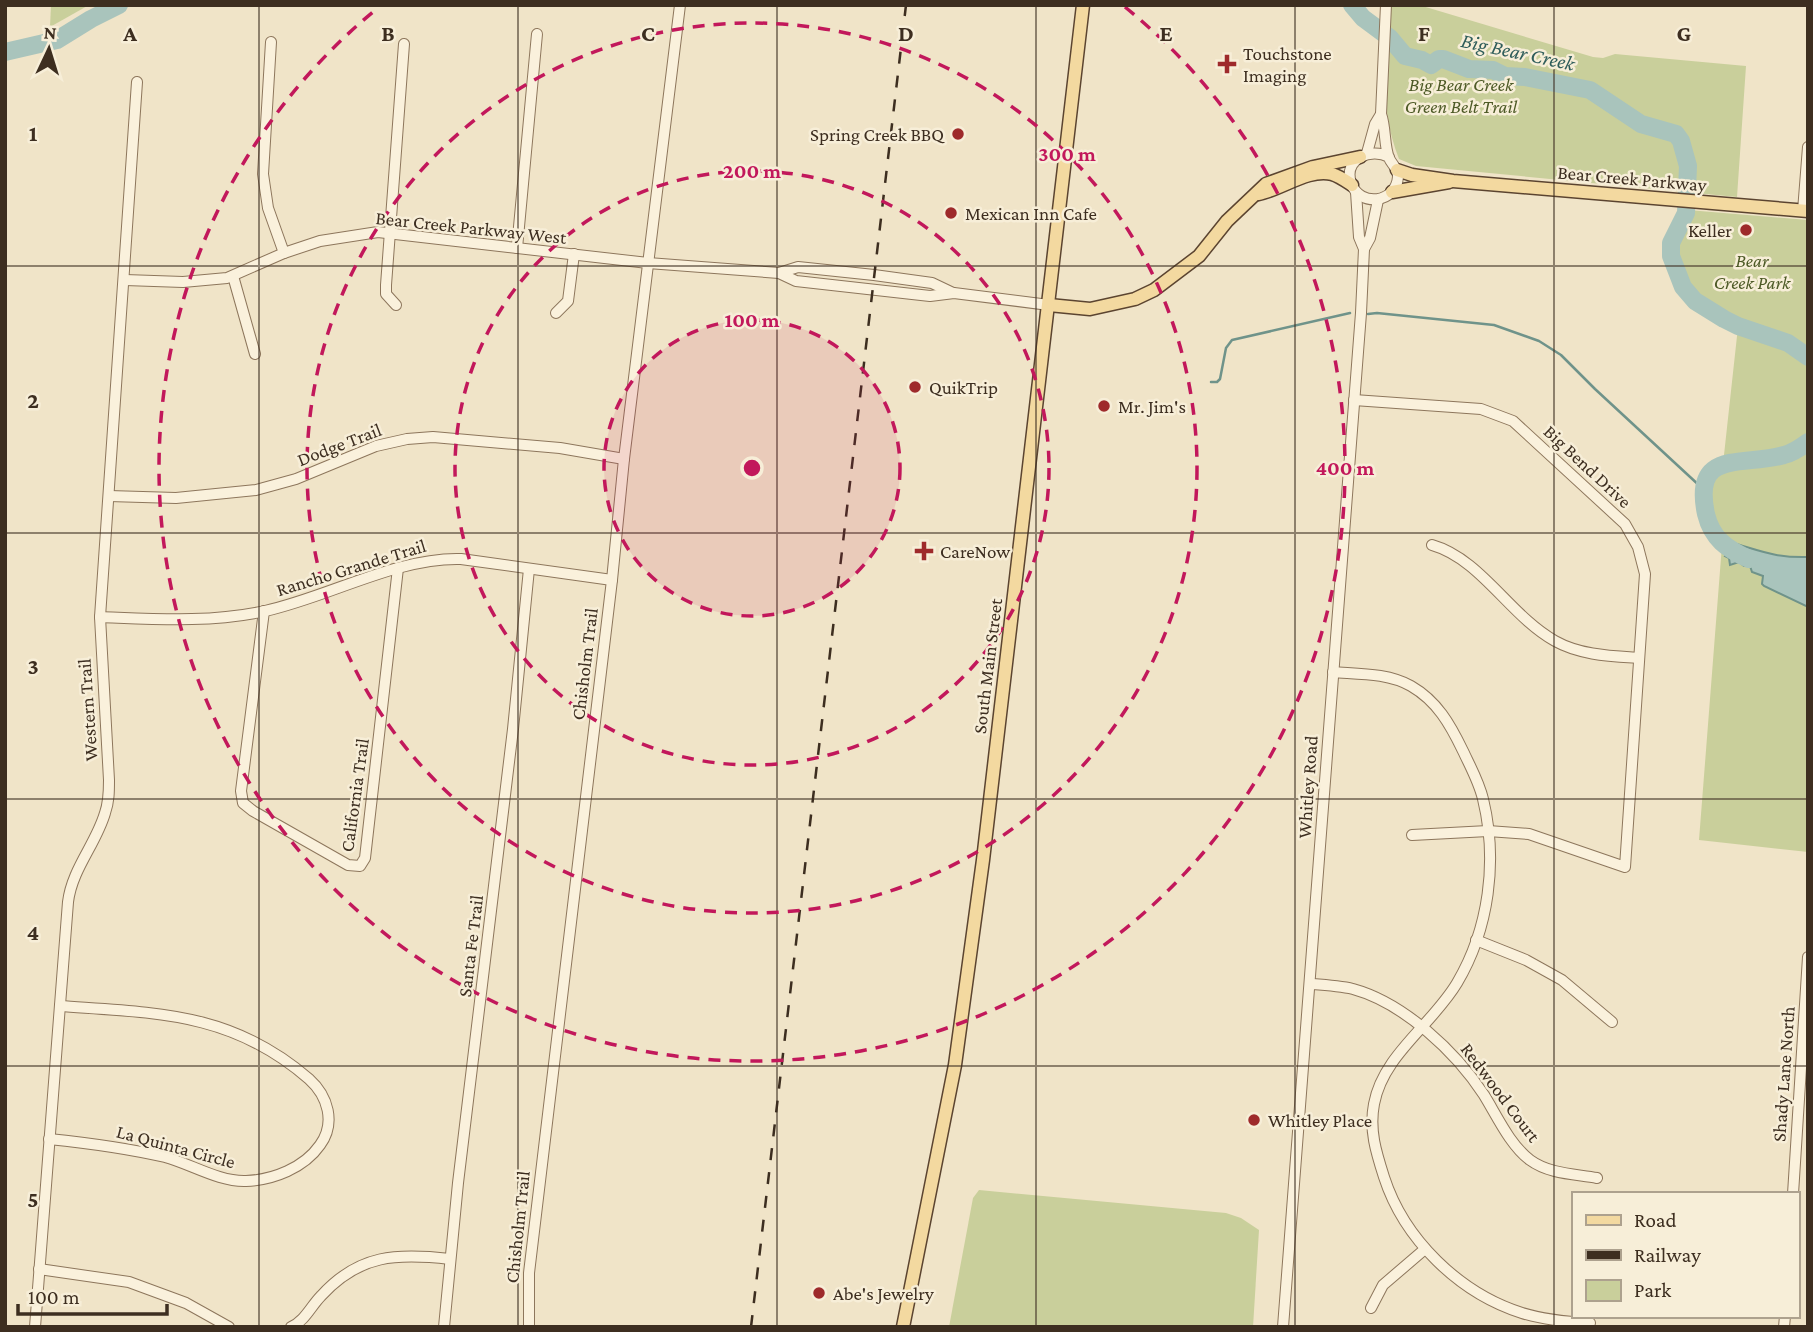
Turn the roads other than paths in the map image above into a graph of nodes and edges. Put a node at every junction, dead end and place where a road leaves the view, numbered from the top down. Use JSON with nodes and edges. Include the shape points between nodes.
{"nodes":[{"id":1,"x":680,"y":5,"type":"edge"},
{"id":2,"x":1083,"y":5,"type":"edge"},
{"id":3,"x":1385,"y":11,"type":"edge"},
{"id":4,"x":537,"y":34,"type":"dead end"},
{"id":5,"x":271,"y":42,"type":"dead end"},
{"id":6,"x":404,"y":44,"type":"dead end"},
{"id":7,"x":137,"y":82,"type":"dead end"},
{"id":8,"x":1381,"y":114,"type":"junction"},
{"id":9,"x":1808,"y":147,"type":"edge"},
{"id":10,"x":1363,"y":155,"type":"junction"},
{"id":11,"x":1389,"y":157,"type":"junction"},
{"id":12,"x":1397,"y":170,"type":"junction"},
{"id":13,"x":1453,"y":181,"type":"junction"},
{"id":14,"x":1354,"y":188,"type":"junction"},
{"id":15,"x":1392,"y":192,"type":"junction"},
{"id":16,"x":1257,"y":194,"type":"junction"},
{"id":17,"x":1378,"y":200,"type":"junction"},
{"id":18,"x":1805,"y":211,"type":"edge"},
{"id":19,"x":390,"y":233,"type":"junction"},
{"id":20,"x":517,"y":248,"type":"junction"},
{"id":21,"x":1364,"y":250,"type":"junction"},
{"id":22,"x":284,"y":253,"type":"junction"},
{"id":23,"x":574,"y":254,"type":"junction"},
{"id":24,"x":648,"y":263,"type":"junction"},
{"id":25,"x":233,"y":276,"type":"junction"},
{"id":26,"x":125,"y":280,"type":"junction"},
{"id":27,"x":396,"y":305,"type":"dead end"},
{"id":28,"x":1049,"y":305,"type":"junction"},
{"id":29,"x":556,"y":313,"type":"dead end"},
{"id":30,"x":256,"y":354,"type":"dead end"},
{"id":31,"x":1354,"y":400,"type":"junction"},
{"id":32,"x":624,"y":459,"type":"junction"},
{"id":33,"x":108,"y":496,"type":"junction"},
{"id":34,"x":1433,"y":545,"type":"dead end"},
{"id":35,"x":398,"y":568,"type":"junction"},
{"id":36,"x":529,"y":569,"type":"junction"},
{"id":37,"x":612,"y":580,"type":"junction"},
{"id":38,"x":264,"y":611,"type":"junction"},
{"id":39,"x":100,"y":617,"type":"junction"},
{"id":40,"x":1639,"y":658,"type":"junction"},
{"id":41,"x":1333,"y":672,"type":"junction"},
{"id":42,"x":1488,"y":831,"type":"junction"},
{"id":43,"x":1412,"y":835,"type":"dead end"},
{"id":44,"x":1476,"y":940,"type":"junction"},
{"id":45,"x":1808,"y":957,"type":"edge"},
{"id":46,"x":1311,"y":984,"type":"junction"},
{"id":47,"x":60,"y":1006,"type":"junction"},
{"id":48,"x":1612,"y":1022,"type":"dead end"},
{"id":49,"x":1421,"y":1029,"type":"junction"},
{"id":50,"x":49,"y":1139,"type":"junction"},
{"id":51,"x":1597,"y":1178,"type":"dead end"},
{"id":52,"x":1793,"y":1192,"type":"edge"},
{"id":53,"x":1425,"y":1249,"type":"junction"},
{"id":54,"x":450,"y":1259,"type":"junction"},
{"id":55,"x":39,"y":1269,"type":"junction"},
{"id":56,"x":1371,"y":1308,"type":"dead end"},
{"id":57,"x":1590,"y":1323,"type":"dead end"},
{"id":58,"x":1555,"y":1324,"type":"edge"},
{"id":59,"x":35,"y":1327,"type":"edge"},
{"id":60,"x":229,"y":1327,"type":"edge"},
{"id":61,"x":292,"y":1327,"type":"edge"},
{"id":62,"x":443,"y":1327,"type":"edge"},
{"id":63,"x":529,"y":1327,"type":"edge"},
{"id":64,"x":904,"y":1327,"type":"edge"},
{"id":65,"x":1283,"y":1327,"type":"edge"}],
"edges":[{"from":1,"to":24,"type":"street","name":"Chisholm Trail"},
{"from":2,"to":28,"type":"main road","name":"South Main Street"},
{"from":3,"to":8,"type":"street"},
{"from":4,"to":20,"type":"street"},
{"from":5,"to":22,"type":"street","via":[[263,174],[268,208]]},
{"from":6,"to":19,"type":"street"},
{"from":7,"to":26,"type":"street","name":"Western Trail"},
{"from":8,"to":10,"type":"street"},
{"from":8,"to":11,"type":"street"},
{"from":9,"to":18,"type":"street"},
{"from":10,"to":11,"type":"street"},
{"from":10,"to":14,"type":"street","via":[[1351,169]]},
{"from":10,"to":16,"type":"main road","via":[[1282,177]]},
{"from":11,"to":12,"type":"street"},
{"from":12,"to":13,"type":"main road","name":"Bear Creek Parkway"},
{"from":12,"to":15,"type":"street"},
{"from":13,"to":15,"type":"main road","name":"Bear Creek Parkway"},
{"from":13,"to":18,"type":"main road","name":"Bear Creek Parkway"},
{"from":14,"to":16,"type":"main road","via":[[1329,173]]},
{"from":14,"to":17,"type":"street","via":[[1362,197]]},
{"from":14,"to":21,"type":"street","name":"Whitley Road"},
{"from":15,"to":17,"type":"street"},
{"from":16,"to":28,"type":"main road","via":[[1199,256],[1154,290],[1090,309]]},
{"from":17,"to":21,"type":"street","name":"Whitley Road"},
{"from":19,"to":20,"type":"street","name":"Bear Creek Parkway West"},
{"from":19,"to":22,"type":"street","name":"Bear Creek Parkway West","via":[[320,241]]},
{"from":19,"to":27,"type":"street","via":[[386,294]]},
{"from":20,"to":23,"type":"street","name":"Bear Creek Parkway West"},
{"from":21,"to":31,"type":"street","name":"Whitley Road"},
{"from":22,"to":25,"type":"street","name":"Bear Creek Parkway West"},
{"from":23,"to":24,"type":"street","name":"Bear Creek Parkway West"},
{"from":23,"to":29,"type":"street","via":[[568,301]]},
{"from":24,"to":28,"type":"street","name":"Bear Creek Parkway West","via":[[779,273],[796,281]]},
{"from":24,"to":32,"type":"street","name":"Chisholm Trail"},
{"from":25,"to":26,"type":"street","name":"Bear Creek Parkway West","via":[[183,282]]},
{"from":25,"to":30,"type":"street"},
{"from":26,"to":33,"type":"street","name":"Western Trail"},
{"from":28,"to":64,"type":"main road","name":"South Main Street","via":[[956,1065]]},
{"from":31,"to":40,"type":"street","name":"Big Bend Drive","via":[[1481,409],[1502,415],[1525,430],[1617,515],[1635,540],[1645,580]]},
{"from":31,"to":41,"type":"street","name":"Whitley Road"},
{"from":32,"to":33,"type":"street","name":"Dodge Trail","via":[[561,448],[433,437],[376,446],[256,490],[176,498]]},
{"from":32,"to":37,"type":"street","name":"Chisholm Trail"},
{"from":33,"to":39,"type":"street","name":"Western Trail"},
{"from":34,"to":40,"type":"street","via":[[1456,554],[1555,642],[1590,654]]},
{"from":35,"to":36,"type":"street","name":"Rancho Grande Trail","via":[[441,558]]},
{"from":35,"to":38,"type":"street","name":"Rancho Grande Trail"},
{"from":35,"to":38,"type":"street","name":"California Trail","via":[[375,781],[365,858],[360,866],[348,865],[243,803]]},
{"from":36,"to":37,"type":"street","name":"Rancho Grande Trail"},
{"from":36,"to":54,"type":"street","name":"Santa Fe Trail"},
{"from":37,"to":63,"type":"street","name":"Chisholm Trail","via":[[529,1273]]},
{"from":38,"to":39,"type":"street","name":"Rancho Grande Trail","via":[[178,620]]},
{"from":39,"to":47,"type":"street","name":"Western Trail","via":[[108,799],[69,893]]},
{"from":40,"to":42,"type":"street","name":"Big Bend Drive","via":[[1625,867],[1529,834]]},
{"from":41,"to":42,"type":"street","via":[[1396,679],[1439,709],[1483,798]]},
{"from":41,"to":46,"type":"street","name":"Whitley Road"},
{"from":42,"to":43,"type":"street"},
{"from":42,"to":44,"type":"street","via":[[1486,911]]},
{"from":44,"to":48,"type":"street","via":[[1562,980]]},
{"from":44,"to":49,"type":"street","via":[[1457,984]]},
{"from":45,"to":52,"type":"street","name":"Shady Lane North"},
{"from":46,"to":49,"type":"street","name":"Redwood Court","via":[[1353,989],[1380,1000]]},
{"from":46,"to":65,"type":"street","name":"Whitley Road"},
{"from":47,"to":50,"type":"street","name":"Western Trail"},
{"from":47,"to":50,"type":"street","name":"La Quinta Circle","via":[[191,1018],[224,1027],[261,1044],[301,1072],[323,1093],[328,1117],[321,1145],[308,1159],[271,1177],[244,1181],[108,1145]]},
{"from":49,"to":51,"type":"street","name":"Redwood Court","via":[[1444,1045],[1471,1075],[1530,1160],[1543,1168]]},
{"from":49,"to":53,"type":"street","via":[[1383,1079],[1373,1106],[1372,1135],[1395,1205]]},
{"from":50,"to":55,"type":"street","name":"Western Trail"},
{"from":53,"to":56,"type":"street","via":[[1382,1285]]},
{"from":53,"to":58,"type":"street","via":[[1461,1280],[1499,1303]]},
{"from":54,"to":61,"type":"street","via":[[409,1255],[363,1264],[321,1294]]},
{"from":54,"to":62,"type":"street","name":"Santa Fe Trail"},
{"from":55,"to":59,"type":"street","name":"Western Trail"},
{"from":55,"to":60,"type":"street","via":[[129,1282],[186,1303]]},
{"from":57,"to":58,"type":"street"}]}
